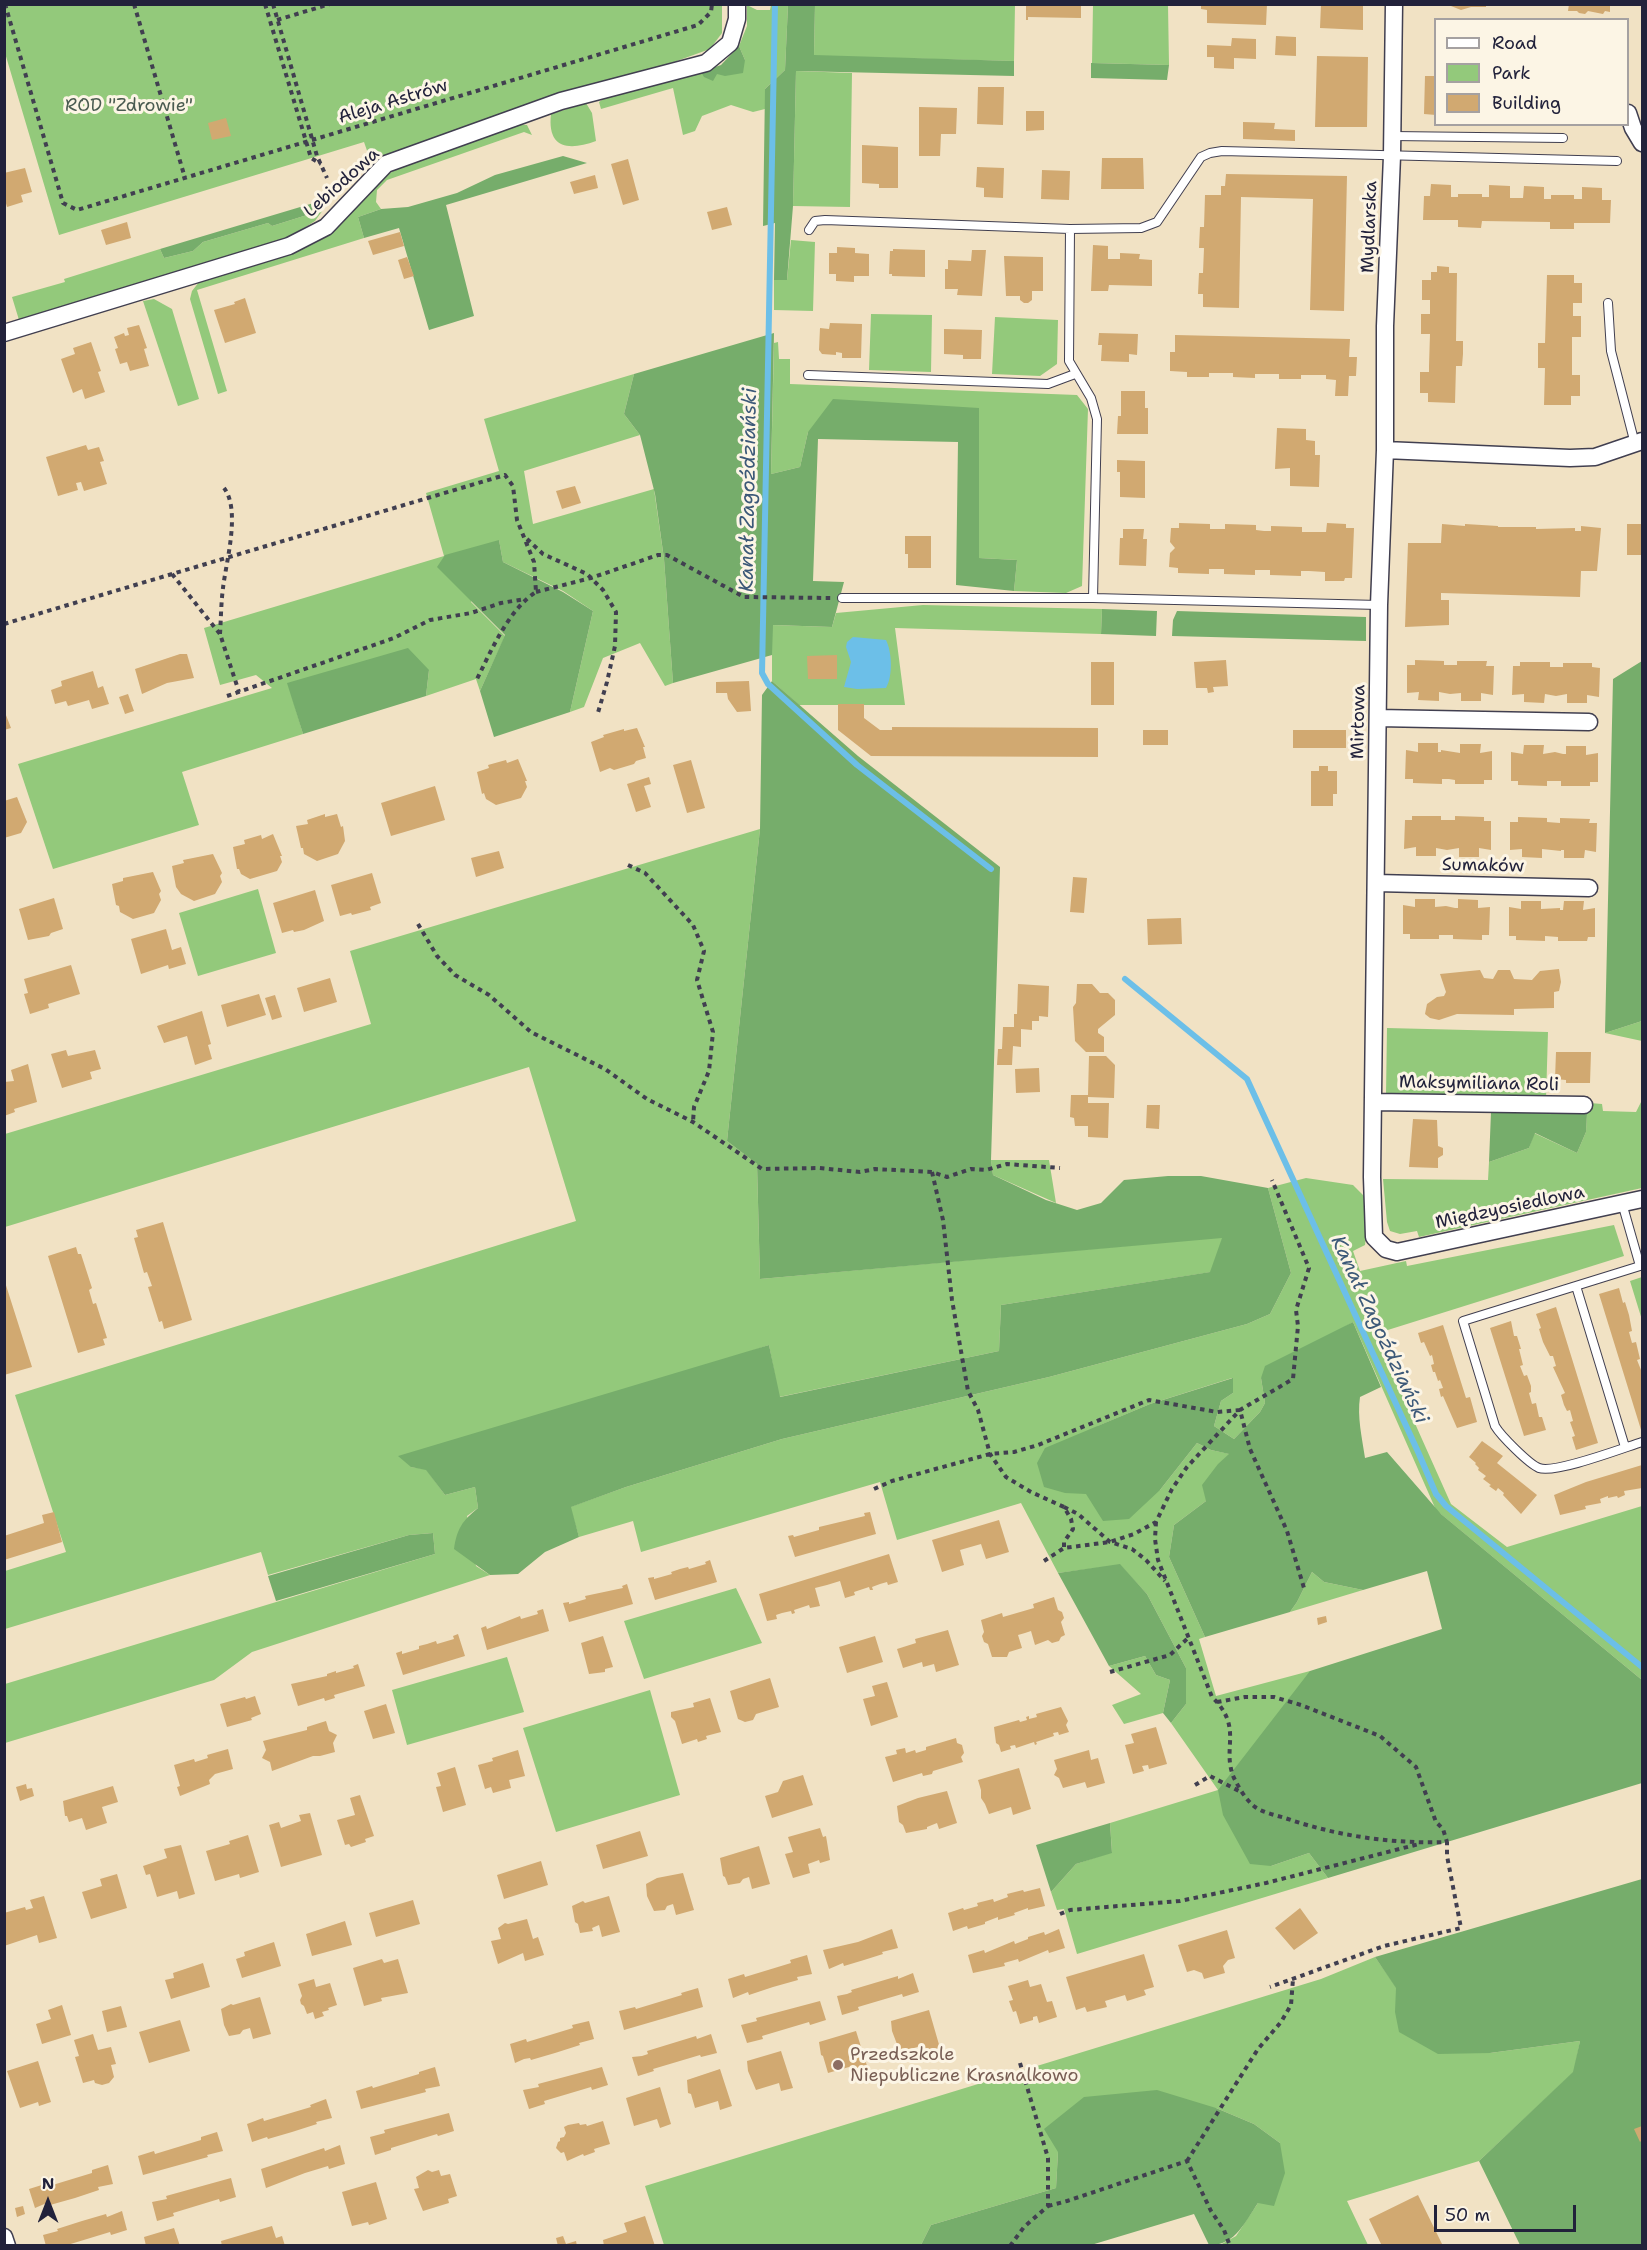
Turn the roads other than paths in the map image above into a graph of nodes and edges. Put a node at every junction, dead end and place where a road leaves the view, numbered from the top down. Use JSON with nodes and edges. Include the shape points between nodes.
{"nodes":[{"id":1,"x":737,"y":4,"type":"edge"},
{"id":2,"x":1394,"y":4,"type":"edge"},
{"id":3,"x":1629,"y":116,"type":"edge"},
{"id":4,"x":1392,"y":136,"type":"junction"},
{"id":5,"x":1563,"y":138,"type":"dead end"},
{"id":6,"x":1642,"y":143,"type":"edge"},
{"id":7,"x":1392,"y":156,"type":"junction"},
{"id":8,"x":1617,"y":161,"type":"dead end"},
{"id":9,"x":1071,"y":229,"type":"junction"},
{"id":10,"x":809,"y":230,"type":"dead end"},
{"id":11,"x":1608,"y":303,"type":"dead end"},
{"id":12,"x":4,"y":333,"type":"edge"},
{"id":13,"x":1075,"y":374,"type":"junction"},
{"id":14,"x":808,"y":375,"type":"dead end"},
{"id":15,"x":1639,"y":442,"type":"edge"},
{"id":16,"x":1385,"y":450,"type":"junction"},
{"id":17,"x":842,"y":598,"type":"road end"},
{"id":18,"x":1093,"y":598,"type":"junction"},
{"id":19,"x":1379,"y":605,"type":"junction"},
{"id":20,"x":1378,"y":718,"type":"junction"},
{"id":21,"x":1589,"y":722,"type":"dead end"},
{"id":22,"x":1376,"y":883,"type":"junction"},
{"id":23,"x":1589,"y":888,"type":"dead end"},
{"id":24,"x":1374,"y":1102,"type":"junction"},
{"id":25,"x":1584,"y":1105,"type":"dead end"},
{"id":26,"x":1642,"y":1199,"type":"edge"},
{"id":27,"x":1622,"y":1203,"type":"junction"},
{"id":28,"x":1386,"y":1249,"type":"joint"},
{"id":29,"x":1576,"y":1286,"type":"junction"},
{"id":30,"x":1642,"y":1442,"type":"edge"},
{"id":31,"x":1625,"y":1447,"type":"junction"},
{"id":32,"x":4,"y":2237,"type":"edge"},
{"id":33,"x":7,"y":2246,"type":"edge"}],
"edges":[{"from":1,"to":12,"type":"street","name":"Lebiodowa","via":[[730,44],[706,63],[561,101],[386,164],[326,227],[289,246]]},
{"from":2,"to":4,"type":"street","name":"Mydlarska"},
{"from":3,"to":6,"type":"street"},
{"from":4,"to":5,"type":"lane"},
{"from":4,"to":7,"type":"street","name":"Mydlarska"},
{"from":7,"to":8,"type":"lane"},
{"from":7,"to":9,"type":"lane","via":[[1210,153],[1201,158],[1157,222],[1141,228]]},
{"from":7,"to":16,"type":"street","name":"Mydlarska"},
{"from":9,"to":10,"type":"lane","via":[[825,220],[815,221]]},
{"from":9,"to":13,"type":"lane","via":[[1069,361]]},
{"from":11,"to":15,"type":"lane","via":[[1611,351]]},
{"from":13,"to":14,"type":"lane","via":[[1048,384]]},
{"from":13,"to":18,"type":"lane","via":[[1091,398],[1097,419]]},
{"from":15,"to":16,"type":"street","via":[[1595,457],[1570,458]]},
{"from":16,"to":19,"type":"street","name":"Mirtowa"},
{"from":17,"to":18,"type":"lane"},
{"from":18,"to":19,"type":"lane"},
{"from":19,"to":20,"type":"street","name":"Mirtowa"},
{"from":20,"to":21,"type":"street"},
{"from":20,"to":22,"type":"street","name":"Mirtowa"},
{"from":22,"to":23,"type":"street","name":"Sumaków"},
{"from":22,"to":24,"type":"street","name":"Mirtowa"},
{"from":24,"to":25,"type":"street","name":"Maksymiliana Roli"},
{"from":24,"to":28,"type":"street","name":"Mirtowa","via":[[1374,1237]]},
{"from":26,"to":27,"type":"street","name":"Międzyosiedlowa"},
{"from":27,"to":28,"type":"street","name":"Międzyosiedlowa","via":[[1397,1252]]},
{"from":27,"to":29,"type":"lane","via":[[1640,1266]]},
{"from":29,"to":31,"type":"lane"},
{"from":29,"to":31,"type":"lane","via":[[1463,1321],[1469,1342],[1495,1426],[1538,1468],[1554,1469]]},
{"from":30,"to":31,"type":"lane"},
{"from":32,"to":33,"type":"street"}]}
